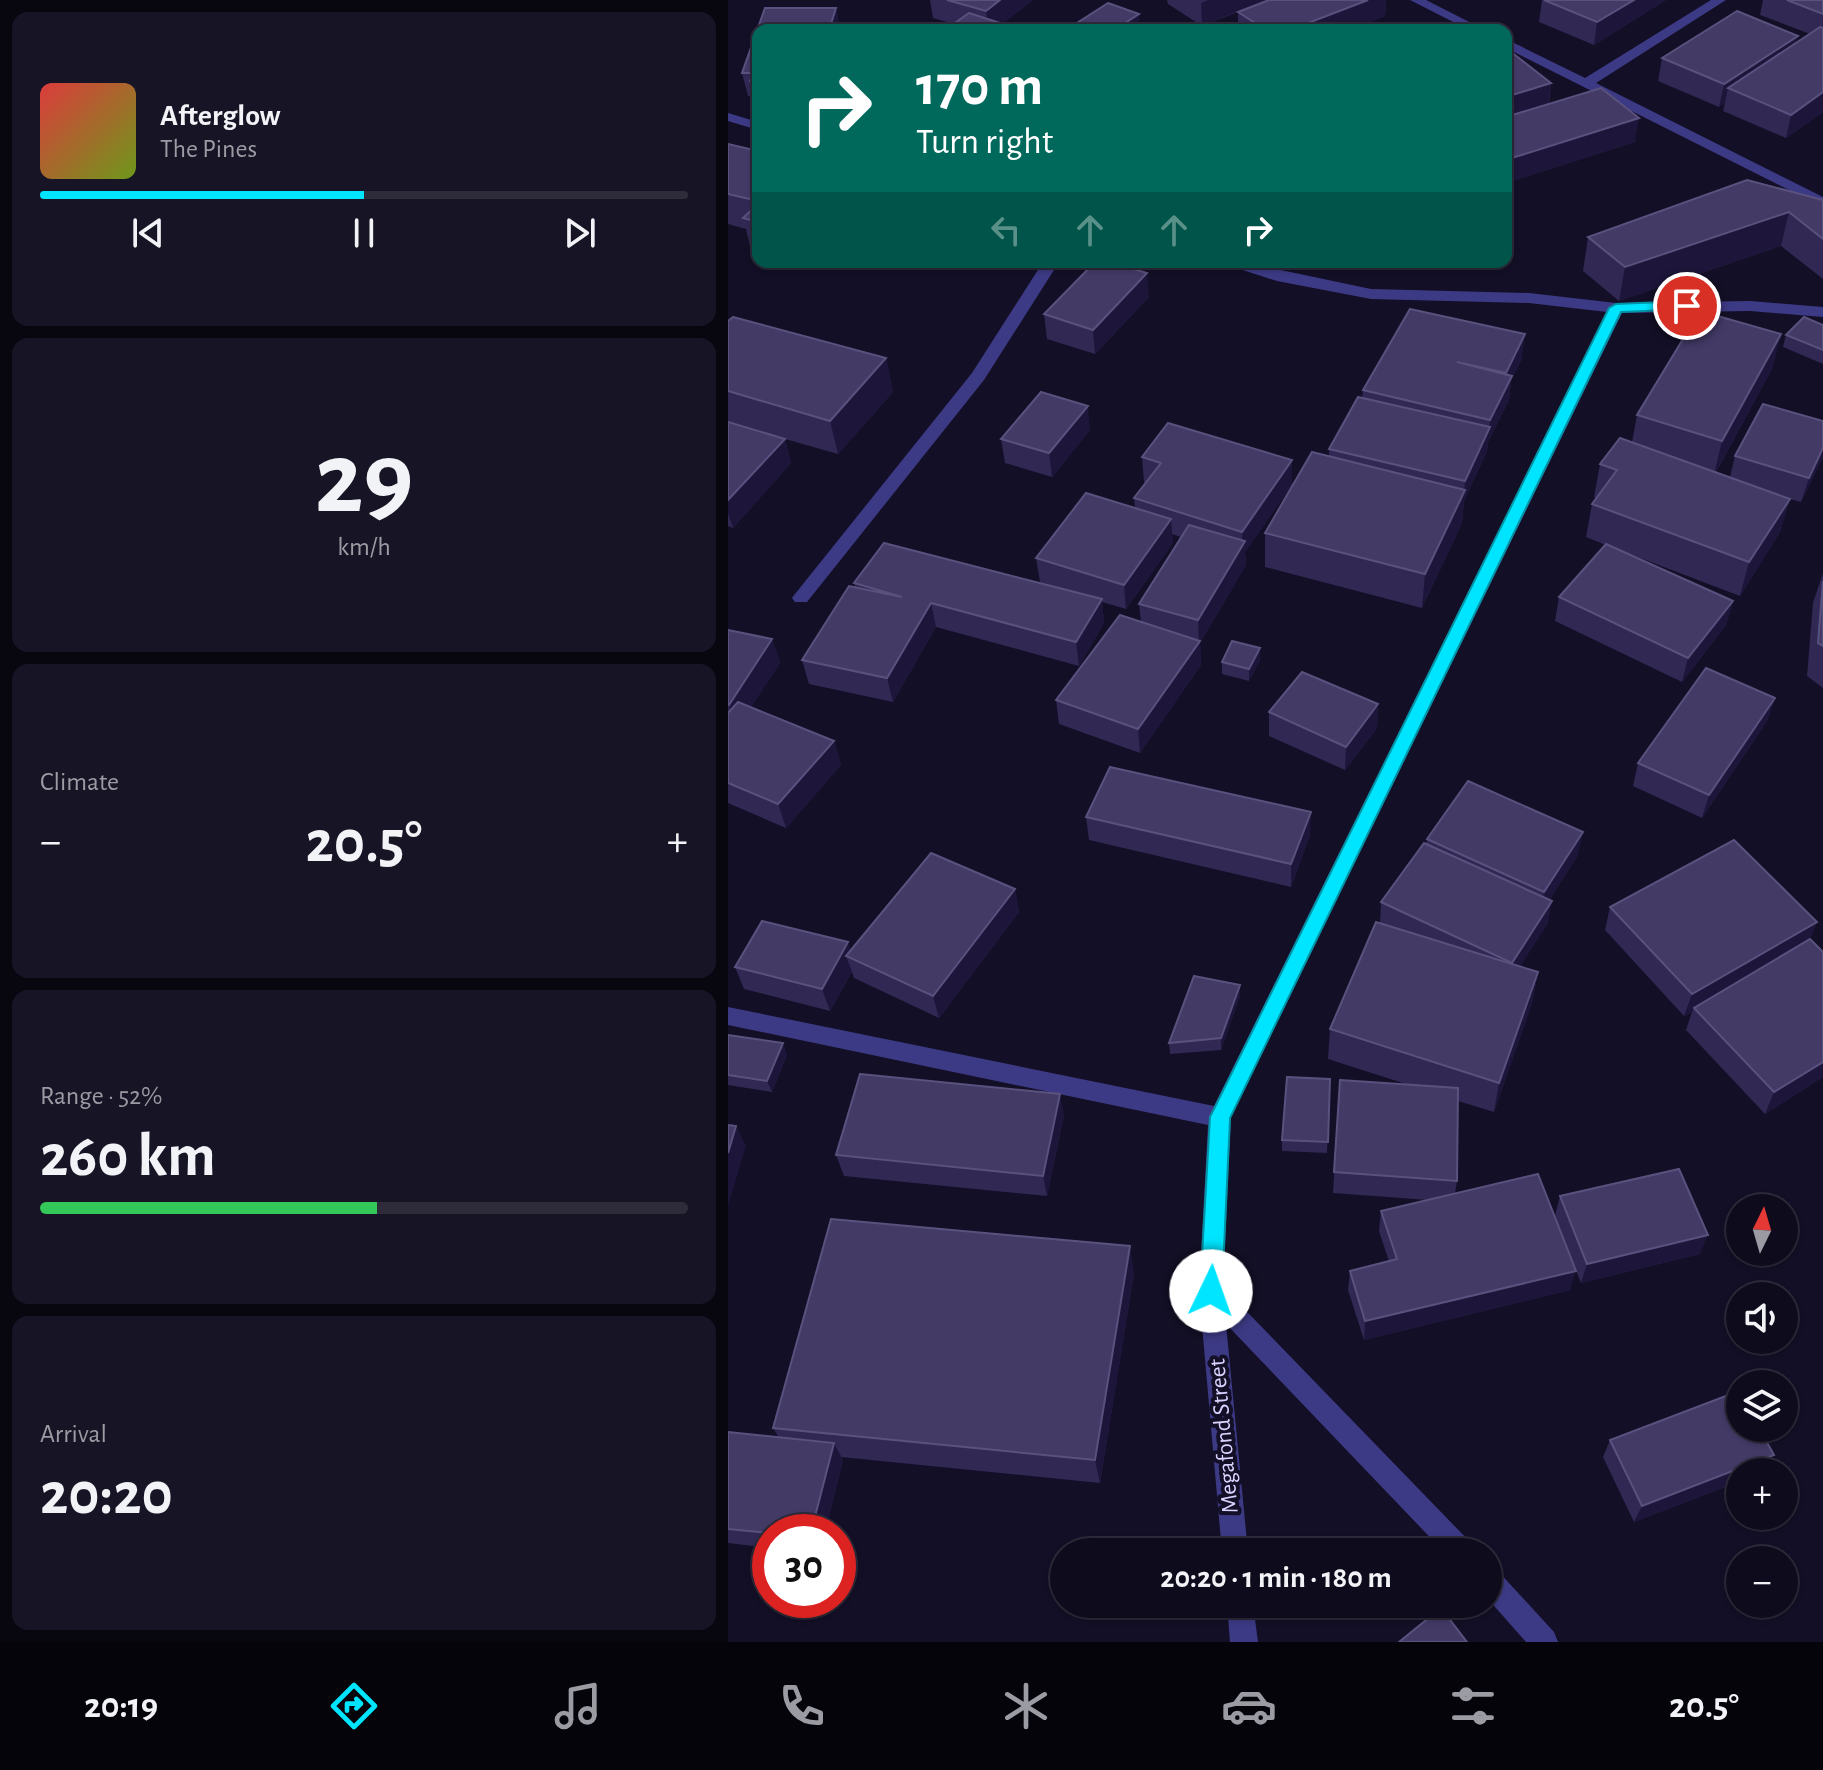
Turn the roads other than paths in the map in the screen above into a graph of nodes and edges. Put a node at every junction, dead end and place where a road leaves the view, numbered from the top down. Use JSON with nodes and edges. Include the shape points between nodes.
{"nodes":[{"id":1,"x":1416,"y":0,"type":"edge"},
{"id":2,"x":1720,"y":0,"type":"edge"},
{"id":3,"x":1466,"y":24,"type":"edge"},
{"id":4,"x":1512,"y":46,"type":"edge"},
{"id":5,"x":1588,"y":82,"type":"junction"},
{"id":6,"x":731,"y":121,"type":"edge"},
{"id":7,"x":752,"y":125,"type":"edge"},
{"id":8,"x":1823,"y":203,"type":"edge"},
{"id":9,"x":1047,"y":268,"type":"edge"},
{"id":10,"x":1248,"y":268,"type":"edge"},
{"id":11,"x":1616,"y":308,"type":"junction"},
{"id":12,"x":1823,"y":312,"type":"edge"},
{"id":13,"x":801,"y":598,"type":"dead end"},
{"id":14,"x":728,"y":1016,"type":"edge"},
{"id":15,"x":1220,"y":1117,"type":"junction"},
{"id":16,"x":1211,"y":1291,"type":"junction"},
{"id":17,"x":1234,"y":1538,"type":"edge"},
{"id":18,"x":1449,"y":1538,"type":"edge"},
{"id":19,"x":1502,"y":1595,"type":"edge"},
{"id":20,"x":1241,"y":1618,"type":"edge"},
{"id":21,"x":1244,"y":1642,"type":"edge"},
{"id":22,"x":1544,"y":1642,"type":"edge"}],
"edges":[{"from":1,"to":3,"type":"street"},
{"from":2,"to":5,"type":"street"},
{"from":4,"to":5,"type":"street"},
{"from":5,"to":8,"type":"street"},
{"from":6,"to":7,"type":"street"},
{"from":9,"to":13,"type":"street","via":[[978,376]]},
{"from":10,"to":11,"type":"street","via":[[1371,294],[1529,298]]},
{"from":11,"to":12,"type":"street","via":[[1750,306]]},
{"from":11,"to":15,"type":"street","name":"Megafond Street"},
{"from":14,"to":15,"type":"street"},
{"from":15,"to":16,"type":"street","name":"Megafond Street"},
{"from":16,"to":17,"type":"street","name":"Megafond Street"},
{"from":16,"to":18,"type":"street"},
{"from":19,"to":22,"type":"street"},
{"from":20,"to":21,"type":"street"}]}
